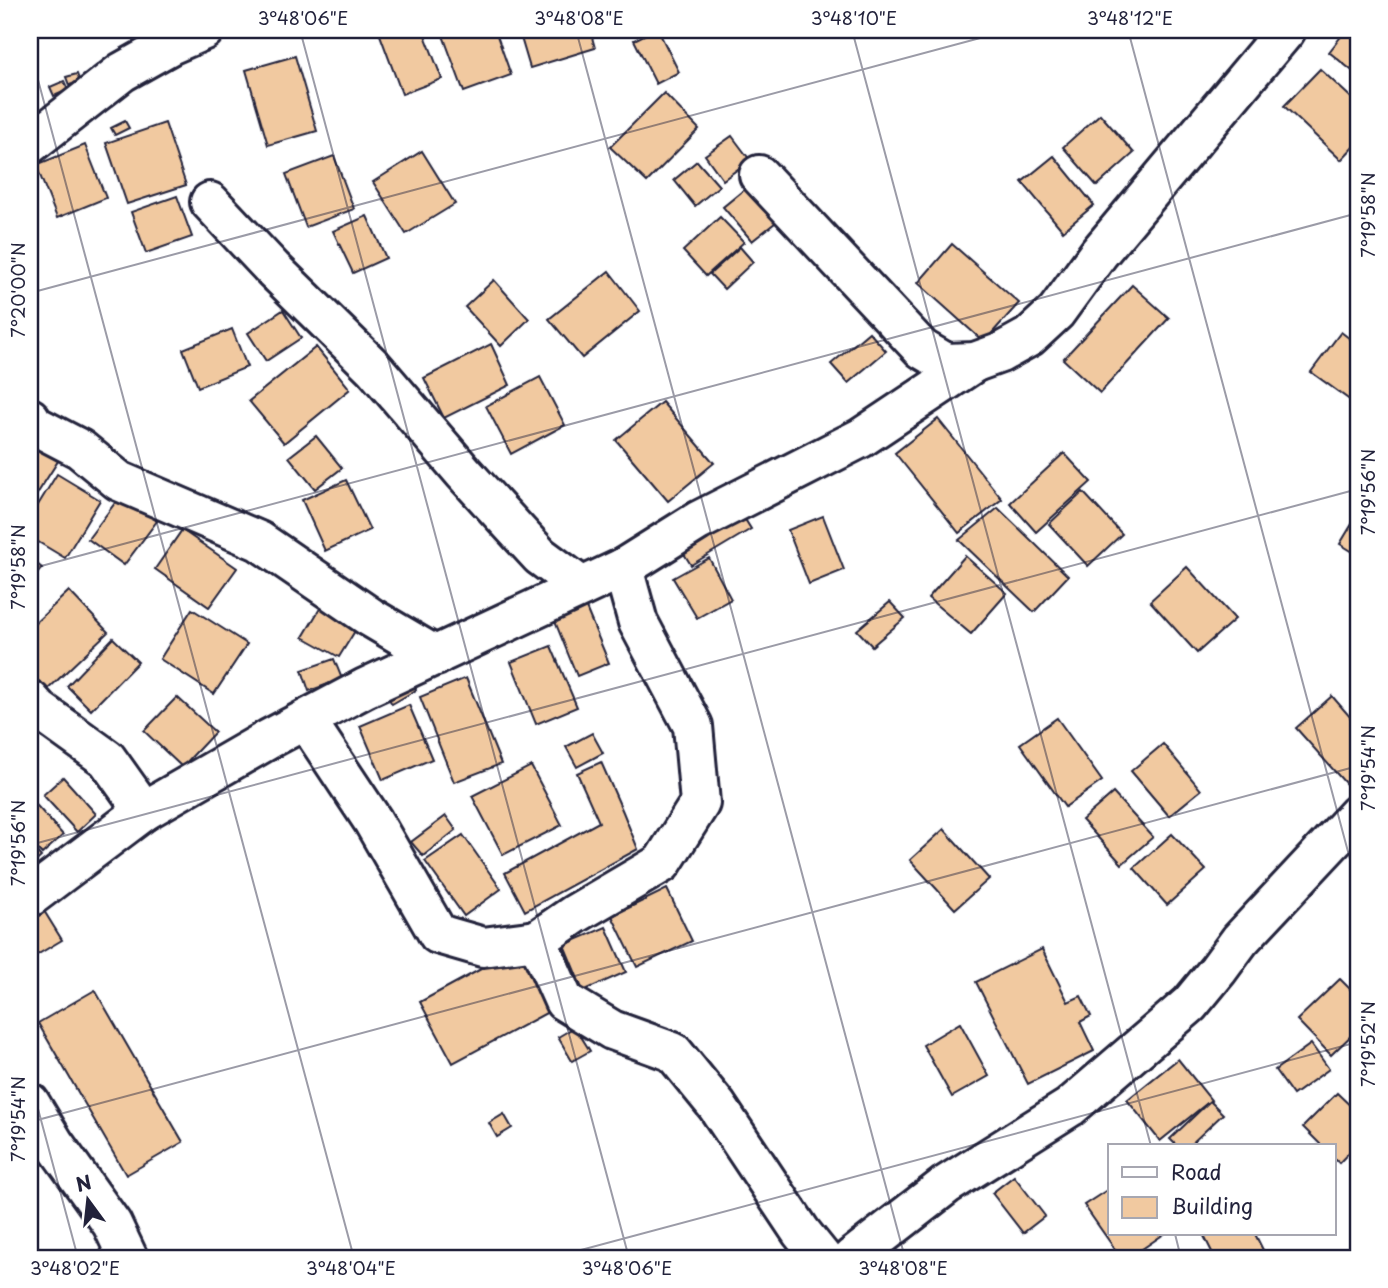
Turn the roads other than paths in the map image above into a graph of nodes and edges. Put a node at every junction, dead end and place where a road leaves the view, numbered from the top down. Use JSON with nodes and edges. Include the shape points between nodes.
{"nodes":[{"id":1,"x":204,"y":30,"type":"edge"},
{"id":2,"x":1286,"y":30,"type":"edge"},
{"id":3,"x":30,"y":144,"type":"edge"},
{"id":4,"x":759,"y":176,"type":"dead end"},
{"id":5,"x":210,"y":202,"type":"dead end"},
{"id":6,"x":975,"y":362,"type":"junction"},
{"id":7,"x":30,"y":418,"type":"edge"},
{"id":8,"x":623,"y":568,"type":"junction"},
{"id":9,"x":582,"y":587,"type":"junction"},
{"id":10,"x":436,"y":656,"type":"junction"},
{"id":11,"x":30,"y":700,"type":"edge"},
{"id":12,"x":306,"y":720,"type":"junction"},
{"id":13,"x":144,"y":811,"type":"junction"},
{"id":14,"x":1358,"y":814,"type":"edge"},
{"id":15,"x":30,"y":897,"type":"edge"},
{"id":16,"x":537,"y":940,"type":"junction"},
{"id":17,"x":30,"y":1103,"type":"edge"},
{"id":18,"x":128,"y":1258,"type":"edge"},
{"id":19,"x":822,"y":1258,"type":"edge"},
{"id":20,"x":852,"y":1258,"type":"edge"}],
"edges":[{"from":1,"to":3,"type":"street","via":[[122,72]]},
{"from":2,"to":6,"type":"street","via":[[1099,253],[1056,312],[1029,337]]},
{"from":4,"to":6,"type":"street","via":[[922,349],[946,363]]},
{"from":5,"to":9,"type":"street","via":[[374,368],[540,556]]},
{"from":6,"to":8,"type":"street","via":[[861,438],[698,521]]},
{"from":7,"to":10,"type":"street","via":[[34,425],[80,449],[119,481],[259,541]]},
{"from":8,"to":9,"type":"street"},
{"from":8,"to":16,"type":"street","via":[[638,622],[693,726],[700,803],[662,863]]},
{"from":9,"to":10,"type":"street"},
{"from":10,"to":12,"type":"street"},
{"from":11,"to":13,"type":"street","via":[[107,759]]},
{"from":12,"to":13,"type":"street"},
{"from":12,"to":16,"type":"street","via":[[373,821],[438,934],[483,947]]},
{"from":13,"to":15,"type":"street"},
{"from":14,"to":20,"type":"street","via":[[1240,940],[1190,1004],[1070,1107],[946,1185]]},
{"from":16,"to":19,"type":"street","via":[[564,1000],[612,1030],[673,1052],[717,1106]]},
{"from":17,"to":18,"type":"street","via":[[112,1224]]}]}
